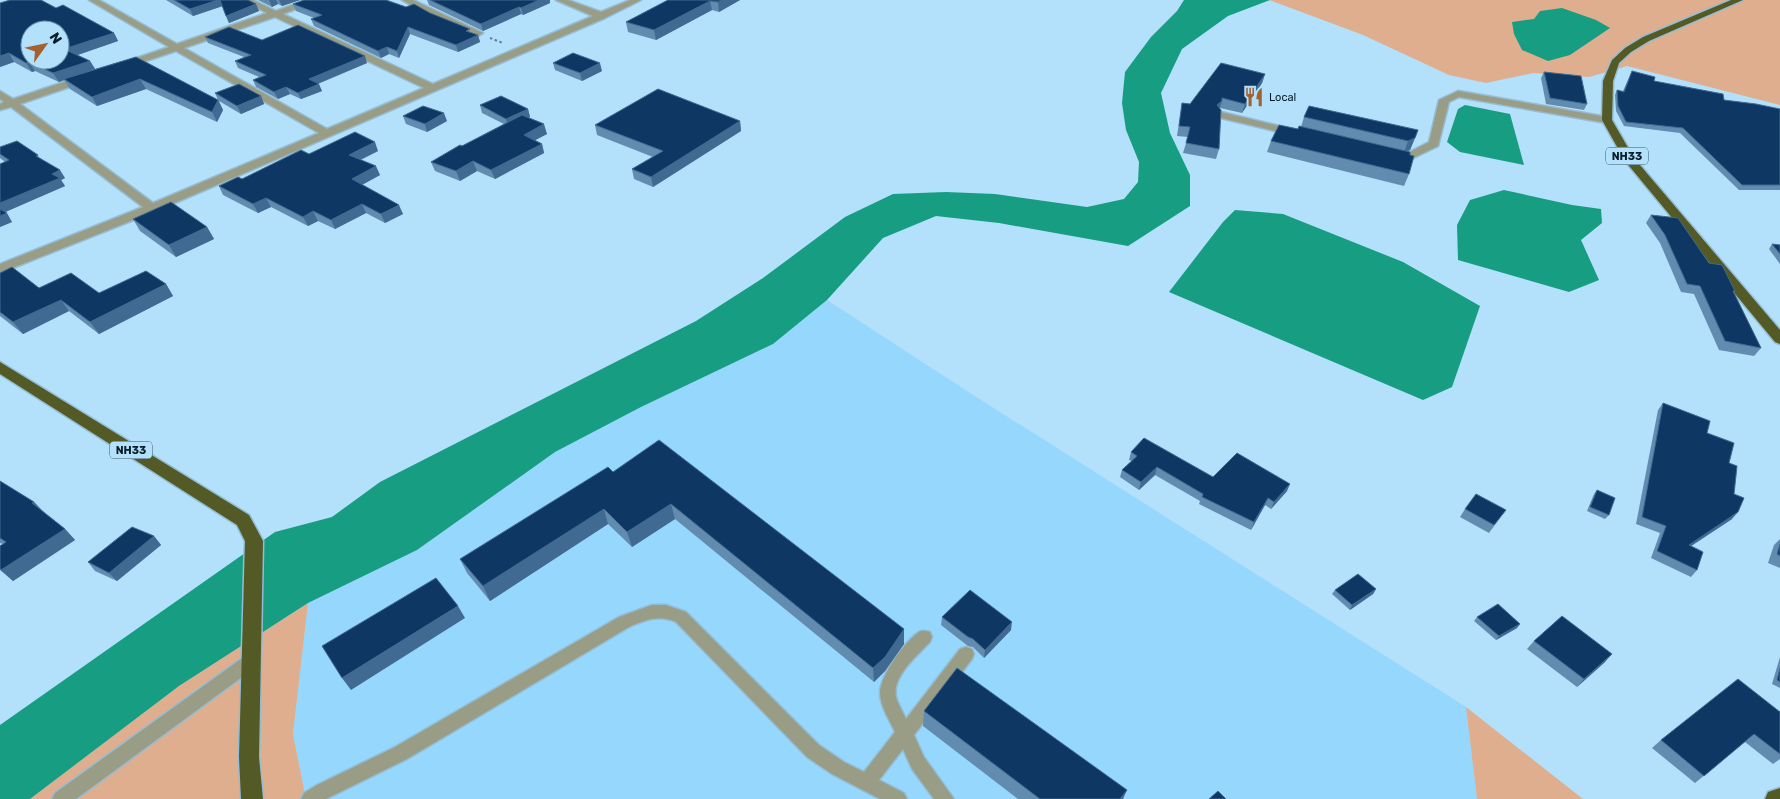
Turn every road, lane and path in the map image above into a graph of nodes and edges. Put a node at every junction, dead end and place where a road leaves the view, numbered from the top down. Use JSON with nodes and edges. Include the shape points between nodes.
{"nodes":[{"id":1,"x":93,"y":0,"type":"edge"},
{"id":2,"x":246,"y":0,"type":"edge"},
{"id":3,"x":315,"y":0,"type":"edge"},
{"id":4,"x":406,"y":0,"type":"edge"},
{"id":5,"x":560,"y":0,"type":"edge"},
{"id":6,"x":637,"y":0,"type":"edge"},
{"id":7,"x":1739,"y":0,"type":"edge"},
{"id":8,"x":274,"y":13,"type":"junction"},
{"id":9,"x":602,"y":16,"type":"junction"},
{"id":10,"x":478,"y":32,"type":"joint"},
{"id":11,"x":177,"y":48,"type":"junction"},
{"id":12,"x":520,"y":51,"type":"junction"},
{"id":13,"x":113,"y":69,"type":"edge"},
{"id":14,"x":94,"y":75,"type":"edge"},
{"id":15,"x":433,"y":88,"type":"junction"},
{"id":16,"x":0,"y":94,"type":"edge"},
{"id":17,"x":12,"y":103,"type":"junction"},
{"id":18,"x":0,"y":107,"type":"edge"},
{"id":19,"x":1221,"y":115,"type":"edge"},
{"id":20,"x":1606,"y":120,"type":"junction"},
{"id":21,"x":327,"y":133,"type":"junction"},
{"id":22,"x":1303,"y":135,"type":"edge"},
{"id":23,"x":1386,"y":154,"type":"edge"},
{"id":24,"x":152,"y":208,"type":"junction"},
{"id":25,"x":0,"y":269,"type":"edge"},
{"id":26,"x":1780,"y":339,"type":"edge"},
{"id":27,"x":0,"y":367,"type":"edge"},
{"id":28,"x":924,"y":637,"type":"dead end"},
{"id":29,"x":251,"y":652,"type":"junction"},
{"id":30,"x":966,"y":654,"type":"dead end"},
{"id":31,"x":904,"y":734,"type":"junction"},
{"id":32,"x":867,"y":782,"type":"junction"},
{"id":33,"x":1780,"y":798,"type":"edge"},
{"id":34,"x":61,"y":799,"type":"edge"},
{"id":35,"x":252,"y":799,"type":"edge"},
{"id":36,"x":310,"y":799,"type":"edge"},
{"id":37,"x":898,"y":799,"type":"edge"},
{"id":38,"x":945,"y":799,"type":"edge"},
{"id":39,"x":1776,"y":799,"type":"edge"}],
"edges":[{"from":1,"to":11,"type":"street"},
{"from":2,"to":8,"type":"street"},
{"from":3,"to":8,"type":"street"},
{"from":4,"to":10,"type":"street"},
{"from":5,"to":9,"type":"street"},
{"from":6,"to":9,"type":"street"},
{"from":7,"to":20,"type":"highway","via":[[1646,39],[1628,50],[1615,62],[1608,81]]},
{"from":8,"to":11,"type":"street"},
{"from":8,"to":15,"type":"street"},
{"from":9,"to":12,"type":"street"},
{"from":10,"to":12,"type":"path"},
{"from":11,"to":13,"type":"street"},
{"from":11,"to":21,"type":"street"},
{"from":12,"to":15,"type":"street"},
{"from":14,"to":17,"type":"street"},
{"from":15,"to":21,"type":"street"},
{"from":16,"to":17,"type":"street"},
{"from":17,"to":18,"type":"street"},
{"from":17,"to":24,"type":"street"},
{"from":19,"to":22,"type":"street"},
{"from":20,"to":23,"type":"street","via":[[1458,94],[1444,100],[1434,144],[1405,159]]},
{"from":20,"to":26,"type":"highway","number":"NH33","via":[[1629,159]]},
{"from":21,"to":24,"type":"street"},
{"from":24,"to":25,"type":"street"},
{"from":27,"to":29,"type":"highway","number":"NH33","via":[[242,520],[254,541]]},
{"from":28,"to":31,"type":"lane","via":[[891,677],[886,688]]},
{"from":29,"to":34,"type":"lane"},
{"from":29,"to":35,"type":"highway","number":"NH33","via":[[249,757]]},
{"from":30,"to":31,"type":"lane"},
{"from":31,"to":32,"type":"lane"},
{"from":31,"to":38,"type":"lane","via":[[918,763]]},
{"from":32,"to":36,"type":"lane","via":[[813,751],[681,617],[669,610],[645,613],[624,622],[401,753]]},
{"from":32,"to":37,"type":"lane"},
{"from":33,"to":39,"type":"highway"}]}
